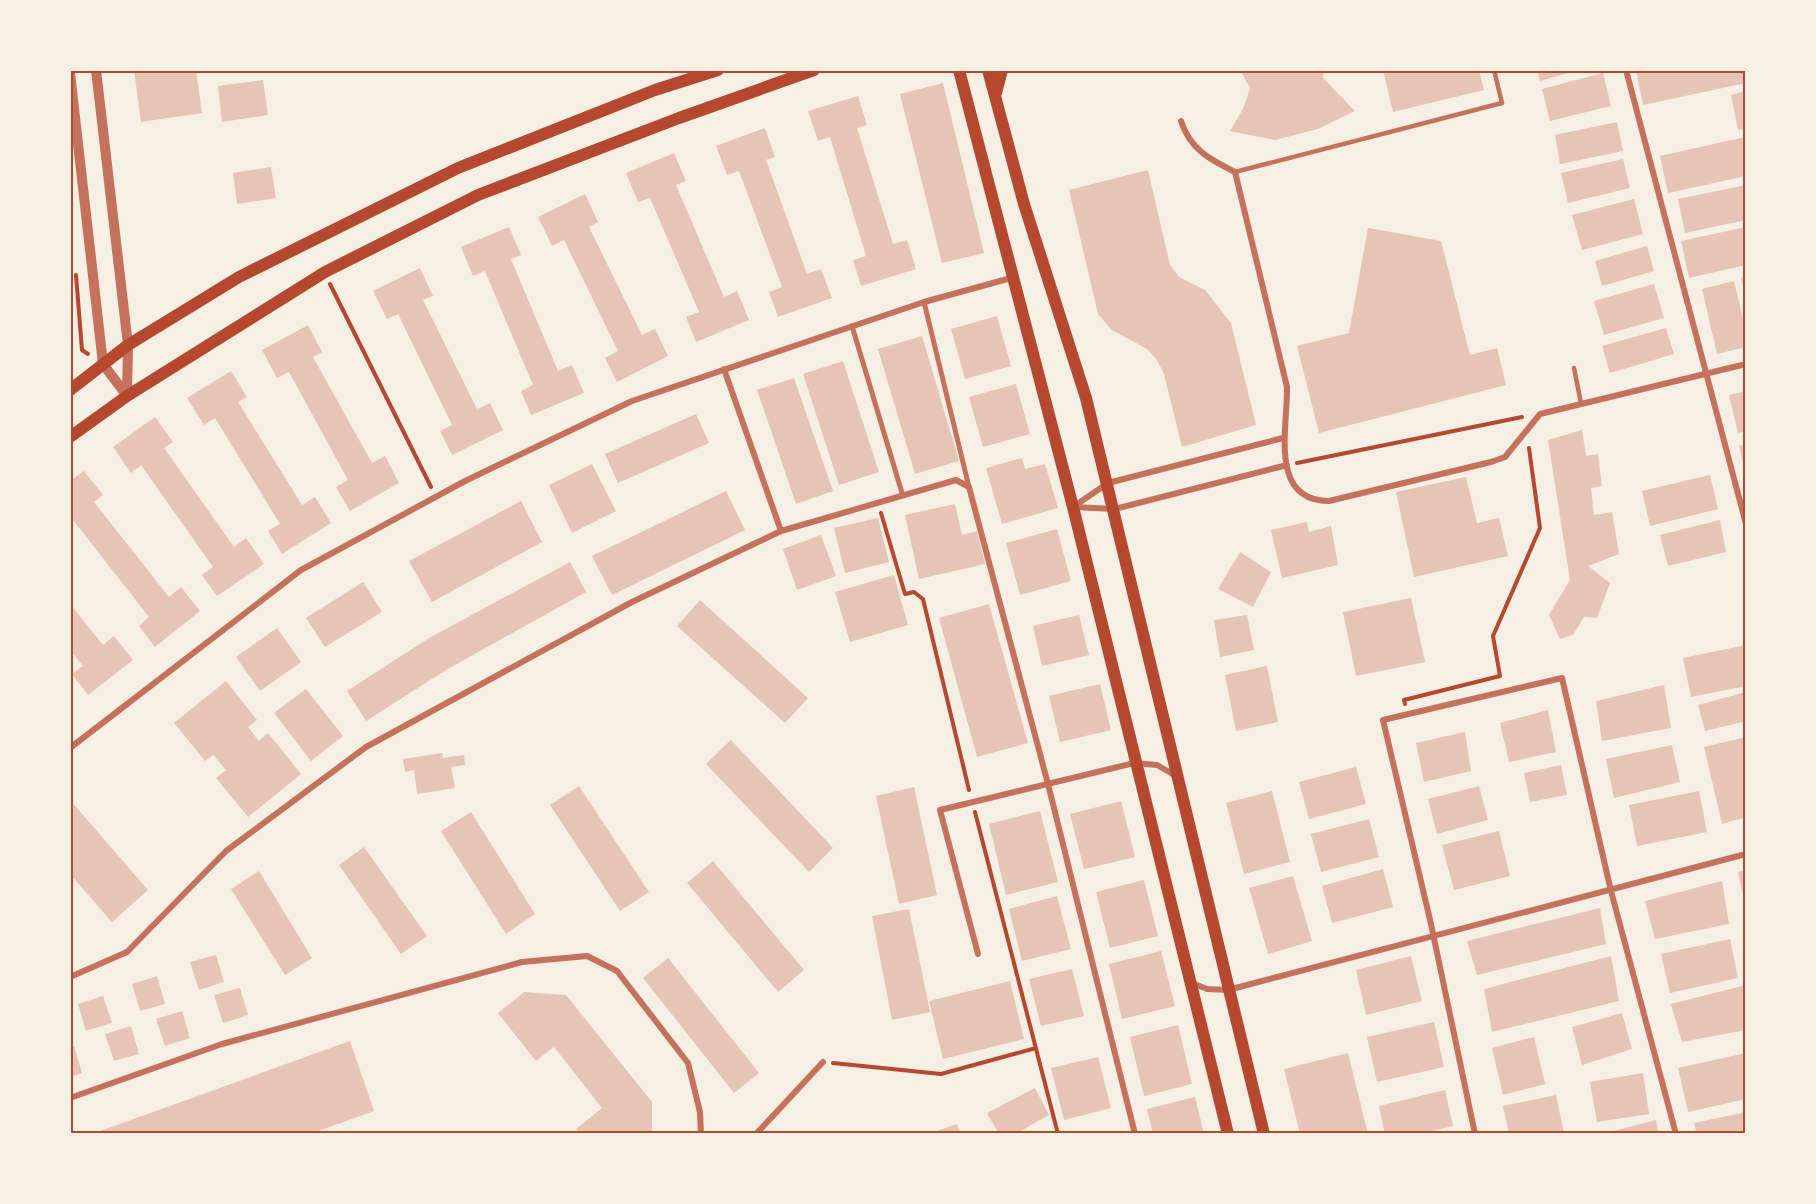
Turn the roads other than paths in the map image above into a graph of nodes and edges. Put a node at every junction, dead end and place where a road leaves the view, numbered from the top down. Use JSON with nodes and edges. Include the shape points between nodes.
{"nodes":[{"id":1,"x":96,"y":70,"type":"edge"},
{"id":2,"x":718,"y":70,"type":"edge"},
{"id":3,"x":814,"y":70,"type":"edge"},
{"id":4,"x":959,"y":70,"type":"edge"},
{"id":5,"x":988,"y":70,"type":"edge"},
{"id":6,"x":1002,"y":70,"type":"edge"},
{"id":7,"x":1494,"y":70,"type":"edge"},
{"id":8,"x":1626,"y":70,"type":"edge"},
{"id":9,"x":70,"y":73,"type":"edge"},
{"id":10,"x":995,"y":97,"type":"junction"},
{"id":11,"x":1181,"y":121,"type":"dead end"},
{"id":12,"x":1234,"y":172,"type":"junction"},
{"id":13,"x":1011,"y":278,"type":"junction"},
{"id":14,"x":924,"y":302,"type":"junction"},
{"id":15,"x":852,"y":326,"type":"junction"},
{"id":16,"x":128,"y":345,"type":"junction"},
{"id":17,"x":103,"y":364,"type":"junction"},
{"id":18,"x":1746,"y":364,"type":"edge"},
{"id":19,"x":1574,"y":368,"type":"dead end"},
{"id":20,"x":723,"y":369,"type":"junction"},
{"id":21,"x":1704,"y":374,"type":"junction"},
{"id":22,"x":70,"y":390,"type":"edge"},
{"id":23,"x":127,"y":396,"type":"junction"},
{"id":24,"x":1581,"y":404,"type":"junction"},
{"id":25,"x":70,"y":437,"type":"edge"},
{"id":26,"x":1283,"y":438,"type":"junction"},
{"id":27,"x":1287,"y":465,"type":"junction"},
{"id":28,"x":1108,"y":483,"type":"junction"},
{"id":29,"x":969,"y":487,"type":"junction"},
{"id":30,"x":902,"y":493,"type":"junction"},
{"id":31,"x":1073,"y":507,"type":"junction"},
{"id":32,"x":1115,"y":509,"type":"junction"},
{"id":33,"x":1746,"y":524,"type":"edge"},
{"id":34,"x":781,"y":531,"type":"junction"},
{"id":35,"x":70,"y":748,"type":"edge"},
{"id":36,"x":1134,"y":763,"type":"junction"},
{"id":37,"x":1176,"y":776,"type":"junction"},
{"id":38,"x":1048,"y":784,"type":"junction"},
{"id":39,"x":1746,"y":854,"type":"edge"},
{"id":40,"x":1611,"y":891,"type":"junction"},
{"id":41,"x":1434,"y":936,"type":"junction"},
{"id":42,"x":978,"y":954,"type":"dead end"},
{"id":43,"x":70,"y":977,"type":"edge"},
{"id":44,"x":1189,"y":981,"type":"junction"},
{"id":45,"x":1228,"y":990,"type":"junction"},
{"id":46,"x":823,"y":1062,"type":"road end"},
{"id":47,"x":70,"y":1098,"type":"edge"},
{"id":48,"x":700,"y":1134,"type":"edge"},
{"id":49,"x":756,"y":1134,"type":"edge"},
{"id":50,"x":1135,"y":1134,"type":"edge"},
{"id":51,"x":1228,"y":1134,"type":"edge"},
{"id":52,"x":1264,"y":1134,"type":"edge"},
{"id":53,"x":1475,"y":1134,"type":"edge"},
{"id":54,"x":1677,"y":1134,"type":"edge"}],
"edges":[{"from":1,"to":16,"type":"street"},
{"from":2,"to":16,"type":"main road","via":[[655,90],[458,168],[239,277]]},
{"from":3,"to":23,"type":"main road","via":[[679,117],[478,195],[324,272]]},
{"from":4,"to":13,"type":"main road"},
{"from":5,"to":10,"type":"main road"},
{"from":6,"to":10,"type":"main road"},
{"from":7,"to":12,"type":"lane","via":[[1502,103]]},
{"from":8,"to":21,"type":"street"},
{"from":9,"to":17,"type":"street"},
{"from":10,"to":28,"type":"main road","via":[[1024,204],[1077,365]]},
{"from":11,"to":12,"type":"street","via":[[1185,133],[1202,154]]},
{"from":12,"to":26,"type":"street","via":[[1287,387]]},
{"from":13,"to":14,"type":"street"},
{"from":13,"to":31,"type":"main road"},
{"from":14,"to":15,"type":"street"},
{"from":14,"to":29,"type":"street"},
{"from":15,"to":20,"type":"street"},
{"from":15,"to":30,"type":"street"},
{"from":16,"to":17,"type":"main road"},
{"from":16,"to":23,"type":"street"},
{"from":17,"to":22,"type":"main road"},
{"from":17,"to":23,"type":"street"},
{"from":18,"to":21,"type":"street"},
{"from":19,"to":24,"type":"lane"},
{"from":20,"to":34,"type":"street"},
{"from":20,"to":35,"type":"street","via":[[632,400],[436,497],[301,570]]},
{"from":21,"to":24,"type":"street"},
{"from":21,"to":33,"type":"street"},
{"from":23,"to":25,"type":"main road"},
{"from":24,"to":27,"type":"street","via":[[1540,414],[1505,457],[1329,501],[1315,501],[1302,495],[1294,487]]},
{"from":26,"to":27,"type":"street"},
{"from":26,"to":28,"type":"street"},
{"from":27,"to":32,"type":"street"},
{"from":28,"to":31,"type":"street"},
{"from":28,"to":32,"type":"main road"},
{"from":29,"to":30,"type":"street","via":[[956,480]]},
{"from":29,"to":38,"type":"street"},
{"from":30,"to":34,"type":"street"},
{"from":31,"to":32,"type":"street"},
{"from":31,"to":36,"type":"main road"},
{"from":32,"to":37,"type":"main road"},
{"from":34,"to":43,"type":"street","via":[[632,602],[366,747],[226,851],[127,952]]},
{"from":36,"to":37,"type":"street","via":[[1157,765]]},
{"from":36,"to":38,"type":"street"},
{"from":36,"to":44,"type":"main road"},
{"from":37,"to":45,"type":"main road"},
{"from":38,"to":42,"type":"street","via":[[940,810]]},
{"from":38,"to":50,"type":"street"},
{"from":39,"to":40,"type":"street"},
{"from":40,"to":41,"type":"street"},
{"from":40,"to":41,"type":"street","via":[[1562,678],[1383,720]]},
{"from":40,"to":54,"type":"street"},
{"from":41,"to":45,"type":"street"},
{"from":41,"to":53,"type":"street"},
{"from":44,"to":45,"type":"street","via":[[1208,989]]},
{"from":44,"to":51,"type":"main road"},
{"from":45,"to":52,"type":"main road"},
{"from":46,"to":49,"type":"street"},
{"from":47,"to":48,"type":"street","via":[[222,1044],[522,962],[587,956],[617,971],[688,1063],[700,1112]]}]}
